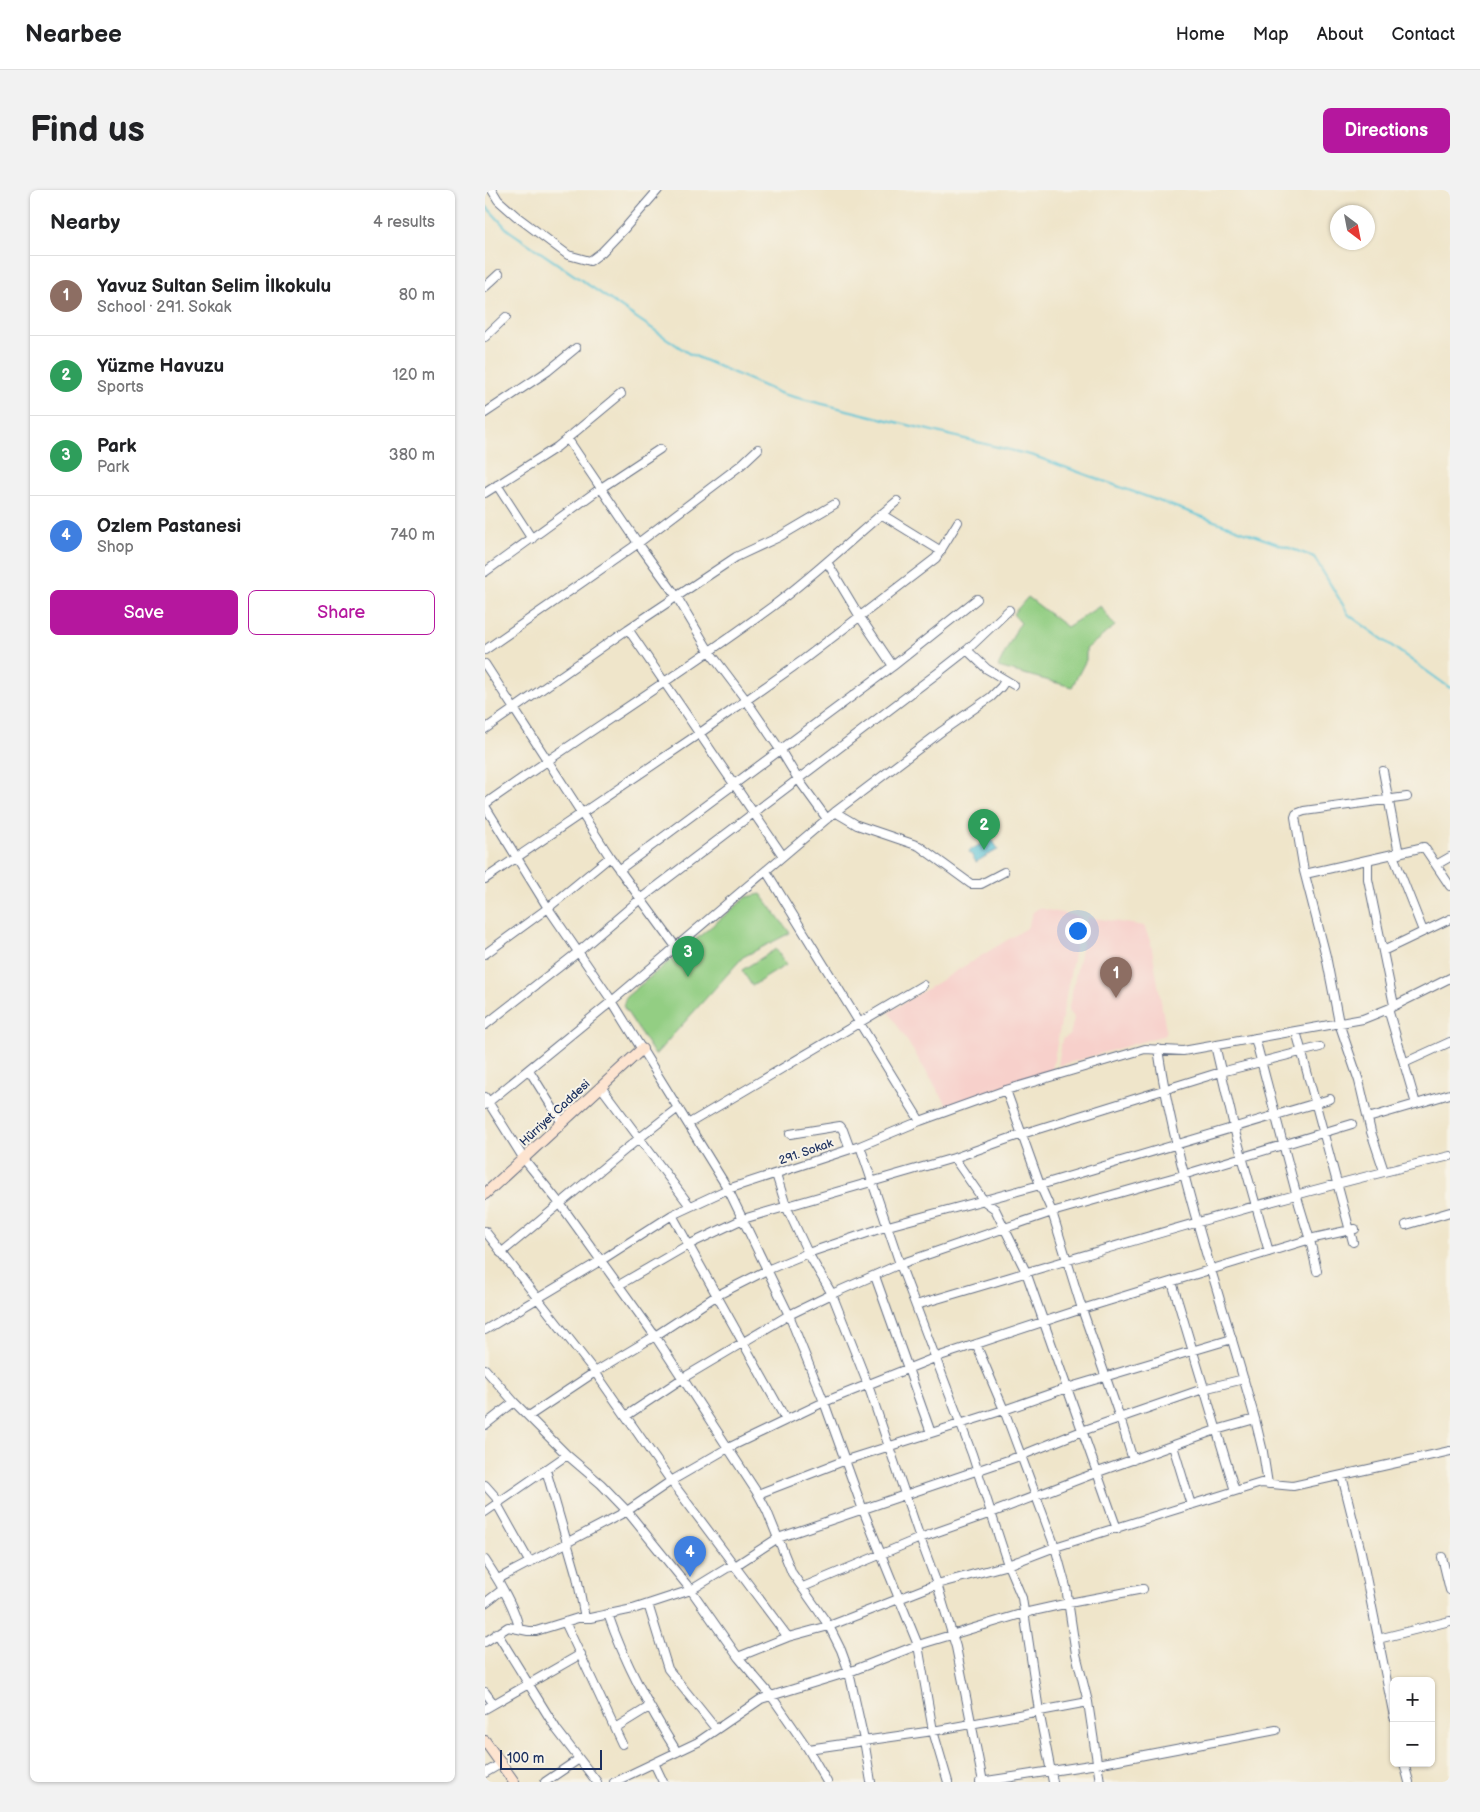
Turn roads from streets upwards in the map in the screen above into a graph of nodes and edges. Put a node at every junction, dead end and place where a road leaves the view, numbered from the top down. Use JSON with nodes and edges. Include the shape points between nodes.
{"nodes":[{"id":1,"x":492,"y":190,"type":"edge"},
{"id":2,"x":657,"y":190,"type":"edge"},
{"id":3,"x":499,"y":274,"type":"dead end"},
{"id":4,"x":485,"y":287,"type":"edge"},
{"id":5,"x":506,"y":317,"type":"dead end"},
{"id":6,"x":485,"y":337,"type":"edge"},
{"id":7,"x":576,"y":348,"type":"dead end"},
{"id":8,"x":621,"y":394,"type":"dead end"},
{"id":9,"x":485,"y":413,"type":"edge"},
{"id":10,"x":567,"y":438,"type":"junction"},
{"id":11,"x":661,"y":449,"type":"dead end"},
{"id":12,"x":758,"y":449,"type":"dead end"},
{"id":13,"x":497,"y":485,"type":"junction"},
{"id":14,"x":601,"y":488,"type":"junction"},
{"id":15,"x":485,"y":493,"type":"edge"},
{"id":16,"x":897,"y":500,"type":"dead end"},
{"id":17,"x":835,"y":504,"type":"dead end"},
{"id":18,"x":881,"y":514,"type":"junction"},
{"id":19,"x":958,"y":522,"type":"dead end"},
{"id":20,"x":532,"y":539,"type":"junction"},
{"id":21,"x":638,"y":543,"type":"junction"},
{"id":22,"x":941,"y":551,"type":"junction"},
{"id":23,"x":827,"y":562,"type":"junction"},
{"id":24,"x":485,"y":572,"type":"edge"},
{"id":25,"x":677,"y":597,"type":"junction"},
{"id":26,"x":977,"y":599,"type":"dead end"},
{"id":27,"x":1009,"y":610,"type":"dead end"},
{"id":28,"x":860,"y":617,"type":"junction"},
{"id":29,"x":628,"y":629,"type":"junction"},
{"id":30,"x":485,"y":650,"type":"edge"},
{"id":31,"x":967,"y":650,"type":"junction"},
{"id":32,"x":709,"y":651,"type":"junction"},
{"id":33,"x":485,"y":664,"type":"edge"},
{"id":34,"x":893,"y":666,"type":"junction"},
{"id":35,"x":1005,"y":681,"type":"junction"},
{"id":36,"x":665,"y":683,"type":"junction"},
{"id":37,"x":1014,"y":685,"type":"dead end"},
{"id":38,"x":746,"y":700,"type":"junction"},
{"id":39,"x":515,"y":709,"type":"junction"},
{"id":40,"x":485,"y":729,"type":"edge"},
{"id":41,"x":700,"y":733,"type":"junction"},
{"id":42,"x":781,"y":750,"type":"junction"},
{"id":43,"x":548,"y":760,"type":"junction"},
{"id":44,"x":1383,"y":771,"type":"dead end"},
{"id":45,"x":798,"y":779,"type":"junction"},
{"id":46,"x":733,"y":785,"type":"junction"},
{"id":47,"x":1407,"y":797,"type":"dead end"},
{"id":48,"x":1389,"y":799,"type":"junction"},
{"id":49,"x":485,"y":805,"type":"edge"},
{"id":50,"x":835,"y":812,"type":"junction"},
{"id":51,"x":753,"y":813,"type":"junction"},
{"id":52,"x":582,"y":814,"type":"junction"},
{"id":53,"x":827,"y":819,"type":"junction"},
{"id":54,"x":1396,"y":854,"type":"junction"},
{"id":55,"x":517,"y":856,"type":"junction"},
{"id":56,"x":783,"y":856,"type":"junction"},
{"id":57,"x":1450,"y":857,"type":"edge"},
{"id":58,"x":610,"y":858,"type":"junction"},
{"id":59,"x":1368,"y":861,"type":"junction"},
{"id":60,"x":1436,"y":865,"type":"junction"},
{"id":61,"x":619,"y":870,"type":"junction"},
{"id":62,"x":766,"y":871,"type":"junction"},
{"id":63,"x":1005,"y":872,"type":"dead end"},
{"id":64,"x":1305,"y":874,"type":"junction"},
{"id":65,"x":485,"y":879,"type":"edge"},
{"id":66,"x":1450,"y":886,"type":"edge"},
{"id":67,"x":639,"y":900,"type":"junction"},
{"id":68,"x":547,"y":908,"type":"junction"},
{"id":69,"x":1450,"y":919,"type":"edge"},
{"id":70,"x":1423,"y":931,"type":"junction"},
{"id":71,"x":676,"y":947,"type":"junction"},
{"id":72,"x":1383,"y":951,"type":"junction"},
{"id":73,"x":577,"y":952,"type":"junction"},
{"id":74,"x":485,"y":954,"type":"edge"},
{"id":75,"x":1450,"y":978,"type":"edge"},
{"id":76,"x":923,"y":985,"type":"dead end"},
{"id":77,"x":612,"y":1001,"type":"junction"},
{"id":78,"x":1391,"y":1007,"type":"junction"},
{"id":79,"x":859,"y":1024,"type":"junction"},
{"id":80,"x":1339,"y":1024,"type":"junction"},
{"id":81,"x":485,"y":1025,"type":"edge"},
{"id":82,"x":1296,"y":1031,"type":"junction"},
{"id":83,"x":1255,"y":1038,"type":"junction"},
{"id":84,"x":1450,"y":1042,"type":"edge"},
{"id":85,"x":1215,"y":1045,"type":"junction"},
{"id":86,"x":1320,"y":1047,"type":"dead end"},
{"id":87,"x":642,"y":1049,"type":"junction"},
{"id":88,"x":1158,"y":1050,"type":"junction"},
{"id":89,"x":1301,"y":1052,"type":"junction"},
{"id":90,"x":1261,"y":1062,"type":"junction"},
{"id":91,"x":1404,"y":1063,"type":"junction"},
{"id":92,"x":529,"y":1070,"type":"junction"},
{"id":93,"x":1221,"y":1072,"type":"junction"},
{"id":94,"x":601,"y":1087,"type":"junction"},
{"id":95,"x":1005,"y":1090,"type":"junction"},
{"id":96,"x":1164,"y":1090,"type":"junction"},
{"id":97,"x":1450,"y":1094,"type":"edge"},
{"id":98,"x":1330,"y":1099,"type":"dead end"},
{"id":99,"x":486,"y":1102,"type":"edge"},
{"id":100,"x":1315,"y":1103,"type":"junction"},
{"id":101,"x":1416,"y":1104,"type":"junction"},
{"id":102,"x":678,"y":1108,"type":"junction"},
{"id":103,"x":1277,"y":1115,"type":"junction"},
{"id":104,"x":1368,"y":1118,"type":"junction"},
{"id":105,"x":920,"y":1121,"type":"junction"},
{"id":106,"x":562,"y":1123,"type":"junction"},
{"id":107,"x":688,"y":1124,"type":"junction"},
{"id":108,"x":1352,"y":1124,"type":"dead end"},
{"id":109,"x":1234,"y":1128,"type":"junction"},
{"id":110,"x":1323,"y":1132,"type":"junction"},
{"id":111,"x":790,"y":1134,"type":"dead end"},
{"id":112,"x":1021,"y":1134,"type":"junction"},
{"id":113,"x":639,"y":1138,"type":"junction"},
{"id":114,"x":1177,"y":1144,"type":"junction"},
{"id":115,"x":1284,"y":1144,"type":"junction"},
{"id":116,"x":860,"y":1146,"type":"junction"},
{"id":117,"x":850,"y":1150,"type":"junction"},
{"id":118,"x":1450,"y":1156,"type":"edge"},
{"id":119,"x":1242,"y":1157,"type":"junction"},
{"id":120,"x":954,"y":1158,"type":"junction"},
{"id":121,"x":524,"y":1159,"type":"junction"},
{"id":122,"x":1384,"y":1171,"type":"junction"},
{"id":123,"x":776,"y":1174,"type":"junction"},
{"id":124,"x":1183,"y":1175,"type":"junction"},
{"id":125,"x":872,"y":1181,"type":"junction"},
{"id":126,"x":1337,"y":1184,"type":"junction"},
{"id":127,"x":1040,"y":1185,"type":"junction"},
{"id":128,"x":728,"y":1189,"type":"junction"},
{"id":129,"x":485,"y":1194,"type":"edge"},
{"id":130,"x":1297,"y":1194,"type":"junction"},
{"id":131,"x":984,"y":1201,"type":"junction"},
{"id":132,"x":561,"y":1205,"type":"junction"},
{"id":133,"x":690,"y":1206,"type":"junction"},
{"id":134,"x":787,"y":1206,"type":"junction"},
{"id":135,"x":1256,"y":1206,"type":"junction"},
{"id":136,"x":1052,"y":1212,"type":"junction"},
{"id":137,"x":1450,"y":1212,"type":"edge"},
{"id":138,"x":672,"y":1215,"type":"junction"},
{"id":139,"x":743,"y":1219,"type":"junction"},
{"id":140,"x":1196,"y":1222,"type":"junction"},
{"id":141,"x":1406,"y":1225,"type":"dead end"},
{"id":142,"x":888,"y":1226,"type":"junction"},
{"id":143,"x":1005,"y":1228,"type":"junction"},
{"id":144,"x":1353,"y":1229,"type":"junction"},
{"id":145,"x":485,"y":1231,"type":"edge"},
{"id":146,"x":1310,"y":1240,"type":"junction"},
{"id":147,"x":1353,"y":1242,"type":"dead end"},
{"id":148,"x":688,"y":1245,"type":"junction"},
{"id":149,"x":1269,"y":1252,"type":"junction"},
{"id":150,"x":501,"y":1253,"type":"junction"},
{"id":151,"x":808,"y":1253,"type":"junction"},
{"id":152,"x":1067,"y":1260,"type":"junction"},
{"id":153,"x":600,"y":1261,"type":"junction"},
{"id":154,"x":900,"y":1264,"type":"junction"},
{"id":155,"x":767,"y":1270,"type":"junction"},
{"id":156,"x":1211,"y":1270,"type":"junction"},
{"id":157,"x":1317,"y":1271,"type":"dead end"},
{"id":158,"x":1026,"y":1272,"type":"junction"},
{"id":159,"x":875,"y":1276,"type":"junction"},
{"id":160,"x":1172,"y":1282,"type":"junction"},
{"id":161,"x":619,"y":1285,"type":"junction"},
{"id":162,"x":832,"y":1294,"type":"junction"},
{"id":163,"x":716,"y":1296,"type":"junction"},
{"id":164,"x":537,"y":1298,"type":"junction"},
{"id":165,"x":916,"y":1305,"type":"junction"},
{"id":166,"x":1082,"y":1309,"type":"junction"},
{"id":167,"x":789,"y":1316,"type":"junction"},
{"id":168,"x":1044,"y":1321,"type":"junction"},
{"id":169,"x":485,"y":1330,"type":"edge"},
{"id":170,"x":655,"y":1336,"type":"junction"},
{"id":171,"x":1232,"y":1340,"type":"junction"},
{"id":172,"x":743,"y":1342,"type":"junction"},
{"id":173,"x":976,"y":1344,"type":"junction"},
{"id":174,"x":1192,"y":1350,"type":"junction"},
{"id":175,"x":937,"y":1357,"type":"junction"},
{"id":176,"x":485,"y":1369,"type":"edge"},
{"id":177,"x":907,"y":1369,"type":"junction"},
{"id":178,"x":595,"y":1372,"type":"junction"},
{"id":179,"x":1106,"y":1376,"type":"junction"},
{"id":180,"x":683,"y":1378,"type":"junction"},
{"id":181,"x":1244,"y":1379,"type":"junction"},
{"id":182,"x":868,"y":1386,"type":"junction"},
{"id":183,"x":1067,"y":1388,"type":"junction"},
{"id":184,"x":1203,"y":1389,"type":"junction"},
{"id":185,"x":514,"y":1402,"type":"junction"},
{"id":186,"x":824,"y":1402,"type":"junction"},
{"id":187,"x":1004,"y":1410,"type":"junction"},
{"id":188,"x":529,"y":1416,"type":"junction"},
{"id":189,"x":626,"y":1416,"type":"junction"},
{"id":190,"x":1120,"y":1418,"type":"junction"},
{"id":191,"x":1255,"y":1419,"type":"junction"},
{"id":192,"x":786,"y":1420,"type":"junction"},
{"id":193,"x":961,"y":1424,"type":"junction"},
{"id":194,"x":485,"y":1425,"type":"edge"},
{"id":195,"x":1083,"y":1430,"type":"junction"},
{"id":196,"x":1216,"y":1430,"type":"junction"},
{"id":197,"x":931,"y":1433,"type":"junction"},
{"id":198,"x":889,"y":1446,"type":"junction"},
{"id":199,"x":1173,"y":1446,"type":"junction"},
{"id":200,"x":728,"y":1448,"type":"junction"},
{"id":201,"x":1450,"y":1450,"type":"edge"},
{"id":202,"x":567,"y":1455,"type":"junction"},
{"id":203,"x":1020,"y":1456,"type":"junction"},
{"id":204,"x":846,"y":1460,"type":"junction"},
{"id":205,"x":1133,"y":1460,"type":"junction"},
{"id":206,"x":546,"y":1470,"type":"junction"},
{"id":207,"x":977,"y":1470,"type":"junction"},
{"id":208,"x":1097,"y":1472,"type":"junction"},
{"id":209,"x":1342,"y":1476,"type":"junction"},
{"id":210,"x":671,"y":1481,"type":"junction"},
{"id":211,"x":1268,"y":1484,"type":"junction"},
{"id":212,"x":485,"y":1485,"type":"edge"},
{"id":213,"x":1235,"y":1491,"type":"junction"},
{"id":214,"x":757,"y":1494,"type":"junction"},
{"id":215,"x":905,"y":1494,"type":"junction"},
{"id":216,"x":1036,"y":1496,"type":"junction"},
{"id":217,"x":498,"y":1503,"type":"junction"},
{"id":218,"x":1191,"y":1505,"type":"junction"},
{"id":219,"x":863,"y":1510,"type":"junction"},
{"id":220,"x":627,"y":1511,"type":"junction"},
{"id":221,"x":485,"y":1512,"type":"edge"},
{"id":222,"x":991,"y":1514,"type":"junction"},
{"id":223,"x":1117,"y":1529,"type":"junction"},
{"id":224,"x":778,"y":1538,"type":"junction"},
{"id":225,"x":920,"y":1538,"type":"junction"},
{"id":226,"x":568,"y":1543,"type":"junction"},
{"id":227,"x":1055,"y":1547,"type":"junction"},
{"id":228,"x":881,"y":1554,"type":"junction"},
{"id":229,"x":1443,"y":1557,"type":"dead end"},
{"id":230,"x":485,"y":1560,"type":"edge"},
{"id":231,"x":529,"y":1563,"type":"junction"},
{"id":232,"x":1008,"y":1565,"type":"junction"},
{"id":233,"x":735,"y":1566,"type":"junction"},
{"id":234,"x":498,"y":1579,"type":"junction"},
{"id":235,"x":937,"y":1584,"type":"junction"},
{"id":236,"x":803,"y":1587,"type":"junction"},
{"id":237,"x":1143,"y":1589,"type":"dead end"},
{"id":238,"x":503,"y":1590,"type":"junction"},
{"id":239,"x":691,"y":1590,"type":"junction"},
{"id":240,"x":1450,"y":1590,"type":"edge"},
{"id":241,"x":900,"y":1600,"type":"junction"},
{"id":242,"x":1069,"y":1602,"type":"junction"},
{"id":243,"x":485,"y":1603,"type":"edge"},
{"id":244,"x":648,"y":1604,"type":"junction"},
{"id":245,"x":1024,"y":1613,"type":"junction"},
{"id":246,"x":608,"y":1614,"type":"junction"},
{"id":247,"x":585,"y":1618,"type":"junction"},
{"id":248,"x":1450,"y":1621,"type":"edge"},
{"id":249,"x":565,"y":1622,"type":"junction"},
{"id":250,"x":829,"y":1626,"type":"junction"},
{"id":251,"x":519,"y":1630,"type":"junction"},
{"id":252,"x":497,"y":1633,"type":"junction"},
{"id":253,"x":953,"y":1634,"type":"junction"},
{"id":254,"x":788,"y":1637,"type":"junction"},
{"id":255,"x":1378,"y":1639,"type":"junction"},
{"id":256,"x":485,"y":1642,"type":"edge"},
{"id":257,"x":918,"y":1645,"type":"junction"},
{"id":258,"x":581,"y":1654,"type":"junction"},
{"id":259,"x":738,"y":1657,"type":"junction"},
{"id":260,"x":849,"y":1672,"type":"junction"},
{"id":261,"x":527,"y":1684,"type":"junction"},
{"id":262,"x":485,"y":1692,"type":"edge"},
{"id":263,"x":772,"y":1697,"type":"junction"},
{"id":264,"x":1390,"y":1698,"type":"edge"},
{"id":265,"x":1088,"y":1702,"type":"junction"},
{"id":266,"x":493,"y":1703,"type":"junction"},
{"id":267,"x":649,"y":1707,"type":"junction"},
{"id":268,"x":485,"y":1709,"type":"edge"},
{"id":269,"x":1039,"y":1712,"type":"junction"},
{"id":270,"x":972,"y":1724,"type":"junction"},
{"id":271,"x":615,"y":1728,"type":"junction"},
{"id":272,"x":716,"y":1729,"type":"junction"},
{"id":273,"x":1276,"y":1730,"type":"dead end"},
{"id":274,"x":933,"y":1731,"type":"junction"},
{"id":275,"x":864,"y":1740,"type":"junction"},
{"id":276,"x":485,"y":1742,"type":"edge"},
{"id":277,"x":623,"y":1744,"type":"dead end"},
{"id":278,"x":808,"y":1748,"type":"junction"},
{"id":279,"x":677,"y":1752,"type":"junction"},
{"id":280,"x":579,"y":1759,"type":"junction"},
{"id":281,"x":654,"y":1763,"type":"junction"},
{"id":282,"x":502,"y":1764,"type":"junction"},
{"id":283,"x":1097,"y":1764,"type":"junction"},
{"id":284,"x":1405,"y":1767,"type":"edge"},
{"id":285,"x":1051,"y":1770,"type":"junction"},
{"id":286,"x":485,"y":1773,"type":"edge"},
{"id":287,"x":514,"y":1782,"type":"edge"},
{"id":288,"x":545,"y":1782,"type":"edge"},
{"id":289,"x":597,"y":1782,"type":"edge"},
{"id":290,"x":615,"y":1782,"type":"edge"},
{"id":291,"x":663,"y":1782,"type":"edge"},
{"id":292,"x":827,"y":1782,"type":"edge"},
{"id":293,"x":871,"y":1782,"type":"edge"},
{"id":294,"x":948,"y":1782,"type":"edge"},
{"id":295,"x":982,"y":1782,"type":"edge"},
{"id":296,"x":1053,"y":1782,"type":"edge"},
{"id":297,"x":1100,"y":1782,"type":"edge"},
{"id":298,"x":1409,"y":1782,"type":"edge"}],
"edges":[{"from":1,"to":2,"type":"street","via":[[516,216],[568,255],[590,260],[625,228]]},
{"from":3,"to":4,"type":"street"},
{"from":5,"to":6,"type":"street"},
{"from":7,"to":9,"type":"street"},
{"from":8,"to":10,"type":"street"},
{"from":10,"to":13,"type":"street"},
{"from":10,"to":14,"type":"street"},
{"from":11,"to":14,"type":"street"},
{"from":12,"to":21,"type":"street"},
{"from":13,"to":15,"type":"street"},
{"from":13,"to":20,"type":"street"},
{"from":14,"to":20,"type":"street"},
{"from":14,"to":21,"type":"street"},
{"from":16,"to":18,"type":"street"},
{"from":17,"to":25,"type":"street","via":[[779,537],[736,557]]},
{"from":18,"to":22,"type":"street"},
{"from":18,"to":23,"type":"street"},
{"from":19,"to":22,"type":"street"},
{"from":20,"to":24,"type":"street"},
{"from":21,"to":25,"type":"street"},
{"from":21,"to":30,"type":"street"},
{"from":22,"to":28,"type":"street"},
{"from":23,"to":28,"type":"street"},
{"from":23,"to":32,"type":"street"},
{"from":25,"to":29,"type":"street"},
{"from":25,"to":32,"type":"street"},
{"from":26,"to":34,"type":"street"},
{"from":27,"to":31,"type":"street"},
{"from":28,"to":34,"type":"street"},
{"from":28,"to":38,"type":"street"},
{"from":29,"to":36,"type":"street"},
{"from":29,"to":39,"type":"street"},
{"from":31,"to":35,"type":"street"},
{"from":31,"to":45,"type":"street"},
{"from":32,"to":36,"type":"street"},
{"from":32,"to":38,"type":"street"},
{"from":33,"to":39,"type":"street"},
{"from":34,"to":42,"type":"street"},
{"from":35,"to":37,"type":"street"},
{"from":35,"to":50,"type":"street","via":[[991,697],[942,730]]},
{"from":36,"to":41,"type":"street"},
{"from":36,"to":43,"type":"street"},
{"from":38,"to":41,"type":"street"},
{"from":38,"to":42,"type":"street"},
{"from":39,"to":40,"type":"street"},
{"from":39,"to":43,"type":"street"},
{"from":41,"to":46,"type":"street"},
{"from":41,"to":52,"type":"street"},
{"from":42,"to":45,"type":"street"},
{"from":42,"to":46,"type":"street"},
{"from":43,"to":49,"type":"street"},
{"from":43,"to":52,"type":"street"},
{"from":44,"to":48,"type":"street"},
{"from":45,"to":51,"type":"street"},
{"from":45,"to":53,"type":"street"},
{"from":46,"to":51,"type":"street"},
{"from":46,"to":61,"type":"street"},
{"from":47,"to":48,"type":"street"},
{"from":48,"to":54,"type":"street"},
{"from":48,"to":64,"type":"street","via":[[1296,814]]},
{"from":49,"to":55,"type":"street"},
{"from":50,"to":53,"type":"street"},
{"from":50,"to":63,"type":"street","via":[[857,825],[919,846],[971,884],[981,884]]},
{"from":51,"to":56,"type":"street"},
{"from":51,"to":67,"type":"street"},
{"from":52,"to":55,"type":"street"},
{"from":52,"to":58,"type":"street"},
{"from":53,"to":56,"type":"street"},
{"from":54,"to":59,"type":"street"},
{"from":54,"to":60,"type":"street","via":[[1425,847]]},
{"from":54,"to":70,"type":"street"},
{"from":55,"to":65,"type":"street"},
{"from":55,"to":68,"type":"street"},
{"from":56,"to":62,"type":"street"},
{"from":57,"to":60,"type":"street"},
{"from":58,"to":61,"type":"street"},
{"from":58,"to":68,"type":"street"},
{"from":59,"to":64,"type":"street"},
{"from":59,"to":72,"type":"street","via":[[1368,879]]},
{"from":60,"to":66,"type":"street"},
{"from":61,"to":67,"type":"street"},
{"from":62,"to":71,"type":"street"},
{"from":62,"to":79,"type":"street"},
{"from":64,"to":80,"type":"street"},
{"from":67,"to":71,"type":"street"},
{"from":67,"to":73,"type":"street"},
{"from":68,"to":73,"type":"street"},
{"from":68,"to":74,"type":"street"},
{"from":69,"to":70,"type":"street"},
{"from":70,"to":72,"type":"street"},
{"from":71,"to":77,"type":"street"},
{"from":72,"to":78,"type":"street"},
{"from":73,"to":77,"type":"street"},
{"from":73,"to":81,"type":"street"},
{"from":75,"to":78,"type":"street","name":"291. Sokak"},
{"from":76,"to":79,"type":"street"},
{"from":77,"to":87,"type":"street"},
{"from":77,"to":92,"type":"street"},
{"from":78,"to":80,"type":"street","name":"291. Sokak","via":[[1363,1019]]},
{"from":78,"to":91,"type":"street"},
{"from":79,"to":105,"type":"street"},
{"from":79,"to":107,"type":"street"},
{"from":80,"to":82,"type":"street","name":"291. Sokak"},
{"from":80,"to":104,"type":"street"},
{"from":82,"to":83,"type":"street","name":"291. Sokak"},
{"from":82,"to":89,"type":"street"},
{"from":83,"to":85,"type":"street","name":"291. Sokak"},
{"from":83,"to":90,"type":"street"},
{"from":84,"to":91,"type":"street"},
{"from":85,"to":88,"type":"street","name":"291. Sokak","via":[[1183,1051]]},
{"from":85,"to":93,"type":"street"},
{"from":86,"to":89,"type":"street"},
{"from":87,"to":94,"type":"street","name":"Hürriyet Caddesi"},
{"from":87,"to":102,"type":"street"},
{"from":88,"to":95,"type":"street","name":"291. Sokak","via":[[1145,1049]]},
{"from":88,"to":96,"type":"street"},
{"from":89,"to":90,"type":"street"},
{"from":89,"to":100,"type":"street"},
{"from":90,"to":93,"type":"street"},
{"from":90,"to":103,"type":"street"},
{"from":91,"to":101,"type":"street"},
{"from":92,"to":99,"type":"street"},
{"from":92,"to":106,"type":"street"},
{"from":93,"to":96,"type":"street"},
{"from":93,"to":109,"type":"street"},
{"from":94,"to":106,"type":"street","name":"Hürriyet Caddesi"},
{"from":94,"to":113,"type":"street"},
{"from":95,"to":105,"type":"street","name":"291. Sokak"},
{"from":95,"to":112,"type":"street"},
{"from":96,"to":112,"type":"street"},
{"from":96,"to":114,"type":"street"},
{"from":97,"to":101,"type":"street"},
{"from":98,"to":100,"type":"street"},
{"from":99,"to":121,"type":"street"},
{"from":100,"to":103,"type":"street"},
{"from":100,"to":110,"type":"street"},
{"from":101,"to":104,"type":"street"},
{"from":102,"to":107,"type":"street"},
{"from":102,"to":113,"type":"street"},
{"from":103,"to":109,"type":"street"},
{"from":103,"to":115,"type":"street"},
{"from":104,"to":122,"type":"street"},
{"from":105,"to":116,"type":"street","name":"291. Sokak"},
{"from":106,"to":121,"type":"street","name":"Hürriyet Caddesi"},
{"from":107,"to":128,"type":"street"},
{"from":108,"to":110,"type":"street"},
{"from":109,"to":114,"type":"street"},
{"from":109,"to":119,"type":"street"},
{"from":110,"to":115,"type":"street"},
{"from":110,"to":126,"type":"street"},
{"from":111,"to":117,"type":"street","via":[[840,1126]]},
{"from":112,"to":120,"type":"street"},
{"from":112,"to":127,"type":"street"},
{"from":113,"to":132,"type":"street"},
{"from":113,"to":133,"type":"street"},
{"from":114,"to":124,"type":"street"},
{"from":114,"to":127,"type":"street"},
{"from":115,"to":119,"type":"street"},
{"from":115,"to":130,"type":"street"},
{"from":116,"to":117,"type":"street","name":"291. Sokak"},
{"from":116,"to":125,"type":"street"},
{"from":117,"to":123,"type":"street","name":"291. Sokak"},
{"from":118,"to":122,"type":"street"},
{"from":119,"to":124,"type":"street"},
{"from":119,"to":135,"type":"street"},
{"from":120,"to":125,"type":"street"},
{"from":120,"to":131,"type":"street"},
{"from":121,"to":129,"type":"street","name":"Hürriyet Caddesi"},
{"from":121,"to":132,"type":"street"},
{"from":122,"to":126,"type":"street"},
{"from":123,"to":128,"type":"street","name":"291. Sokak"},
{"from":123,"to":134,"type":"street"},
{"from":124,"to":136,"type":"street"},
{"from":124,"to":140,"type":"street"},
{"from":125,"to":134,"type":"street"},
{"from":125,"to":142,"type":"street"},
{"from":126,"to":130,"type":"street"},
{"from":126,"to":144,"type":"street"},
{"from":127,"to":131,"type":"street"},
{"from":127,"to":136,"type":"street"},
{"from":128,"to":133,"type":"street","name":"291. Sokak"},
{"from":128,"to":139,"type":"street"},
{"from":130,"to":135,"type":"street"},
{"from":130,"to":146,"type":"street"},
{"from":131,"to":142,"type":"street"},
{"from":131,"to":143,"type":"street","via":[[995,1209]]},
{"from":132,"to":150,"type":"street"},
{"from":132,"to":153,"type":"street"},
{"from":133,"to":138,"type":"street","name":"291. Sokak"},
{"from":134,"to":139,"type":"street"},
{"from":134,"to":151,"type":"street"},
{"from":135,"to":140,"type":"street"},
{"from":135,"to":149,"type":"street"},
{"from":136,"to":143,"type":"street"},
{"from":136,"to":152,"type":"street"},
{"from":137,"to":141,"type":"street"},
{"from":138,"to":148,"type":"street"},
{"from":138,"to":153,"type":"street","name":"291. Sokak"},
{"from":139,"to":148,"type":"street"},
{"from":139,"to":155,"type":"street"},
{"from":140,"to":152,"type":"street"},
{"from":140,"to":156,"type":"street"},
{"from":142,"to":151,"type":"street"},
{"from":142,"to":154,"type":"street"},
{"from":143,"to":154,"type":"street"},
{"from":143,"to":158,"type":"street"},
{"from":144,"to":146,"type":"street"},
{"from":144,"to":147,"type":"street"},
{"from":145,"to":150,"type":"street"},
{"from":146,"to":149,"type":"street"},
{"from":146,"to":157,"type":"street"},
{"from":148,"to":161,"type":"street"},
{"from":148,"to":163,"type":"street"},
{"from":149,"to":156,"type":"street"},
{"from":150,"to":164,"type":"street"},
{"from":151,"to":155,"type":"street"},
{"from":151,"to":162,"type":"street"},
{"from":152,"to":158,"type":"street"},
{"from":152,"to":166,"type":"street"},
{"from":153,"to":161,"type":"street"},
{"from":153,"to":164,"type":"street","name":"291. Sokak"},
{"from":154,"to":159,"type":"street"},
{"from":154,"to":165,"type":"street"},
{"from":155,"to":163,"type":"street"},
{"from":155,"to":167,"type":"street"},
{"from":156,"to":160,"type":"street"},
{"from":156,"to":171,"type":"street"},
{"from":158,"to":165,"type":"street"},
{"from":158,"to":168,"type":"street"},
{"from":159,"to":162,"type":"street"},
{"from":159,"to":177,"type":"street"},
{"from":160,"to":166,"type":"street"},
{"from":160,"to":174,"type":"street"},
{"from":161,"to":170,"type":"street"},
{"from":162,"to":167,"type":"street"},
{"from":162,"to":182,"type":"street"},
{"from":163,"to":170,"type":"street"},
{"from":163,"to":172,"type":"street"},
{"from":164,"to":169,"type":"street","name":"291. Sokak"},
{"from":164,"to":178,"type":"street"},
{"from":165,"to":175,"type":"street"},
{"from":166,"to":168,"type":"street"},
{"from":166,"to":179,"type":"street"},
{"from":167,"to":172,"type":"street"},
{"from":167,"to":186,"type":"street"},
{"from":168,"to":173,"type":"street"},
{"from":168,"to":183,"type":"street"},
{"from":170,"to":178,"type":"street"},
{"from":170,"to":180,"type":"street"},
{"from":171,"to":174,"type":"street"},
{"from":171,"to":181,"type":"street"},
{"from":172,"to":180,"type":"street"},
{"from":172,"to":192,"type":"street"},
{"from":173,"to":175,"type":"street"},
{"from":173,"to":187,"type":"street"},
{"from":174,"to":179,"type":"street"},
{"from":174,"to":184,"type":"street"},
{"from":175,"to":177,"type":"street"},
{"from":175,"to":193,"type":"street"},
{"from":176,"to":185,"type":"street"},
{"from":177,"to":182,"type":"street"},
{"from":177,"to":197,"type":"street"},
{"from":178,"to":188,"type":"street"},
{"from":178,"to":189,"type":"street"},
{"from":179,"to":183,"type":"street"},
{"from":179,"to":190,"type":"street"},
{"from":180,"to":189,"type":"street"},
{"from":180,"to":200,"type":"street"},
{"from":181,"to":184,"type":"street"},
{"from":181,"to":191,"type":"street"},
{"from":182,"to":186,"type":"street"},
{"from":182,"to":198,"type":"street"},
{"from":183,"to":187,"type":"street"},
{"from":183,"to":195,"type":"street"},
{"from":184,"to":190,"type":"street"},
{"from":184,"to":196,"type":"street"},
{"from":185,"to":188,"type":"street"},
{"from":185,"to":194,"type":"street"},
{"from":186,"to":192,"type":"street"},
{"from":186,"to":204,"type":"street"},
{"from":187,"to":193,"type":"street"},
{"from":187,"to":203,"type":"street"},
{"from":188,"to":202,"type":"street"},
{"from":189,"to":210,"type":"street"},
{"from":190,"to":195,"type":"street"},
{"from":190,"to":205,"type":"street"},
{"from":191,"to":196,"type":"street"},
{"from":191,"to":211,"type":"street"},
{"from":192,"to":200,"type":"street"},
{"from":193,"to":197,"type":"street"},
{"from":193,"to":207,"type":"street"},
{"from":195,"to":203,"type":"street"},
{"from":195,"to":208,"type":"street"},
{"from":196,"to":199,"type":"street"},
{"from":196,"to":213,"type":"street"},
{"from":197,"to":198,"type":"street"},
{"from":198,"to":204,"type":"street"},
{"from":198,"to":215,"type":"street"},
{"from":199,"to":205,"type":"street"},
{"from":199,"to":218,"type":"street"},
{"from":200,"to":210,"type":"street"},
{"from":200,"to":214,"type":"street"},
{"from":201,"to":209,"type":"street"},
{"from":202,"to":206,"type":"street"},
{"from":202,"to":220,"type":"street"},
{"from":203,"to":207,"type":"street"},
{"from":203,"to":216,"type":"street"},
{"from":204,"to":214,"type":"street"},
{"from":204,"to":219,"type":"street"},
{"from":205,"to":208,"type":"street"},
{"from":206,"to":217,"type":"street"},
{"from":206,"to":226,"type":"street"},
{"from":207,"to":215,"type":"street"},
{"from":207,"to":222,"type":"street"},
{"from":208,"to":216,"type":"street"},
{"from":208,"to":223,"type":"street"},
{"from":209,"to":211,"type":"street","via":[[1293,1486]]},
{"from":209,"to":255,"type":"street"},
{"from":210,"to":220,"type":"street"},
{"from":210,"to":233,"type":"street"},
{"from":211,"to":213,"type":"street"},
{"from":212,"to":217,"type":"street"},
{"from":213,"to":218,"type":"street"},
{"from":214,"to":224,"type":"street"},
{"from":215,"to":219,"type":"street"},
{"from":215,"to":225,"type":"street"},
{"from":216,"to":222,"type":"street"},
{"from":216,"to":227,"type":"street"},
{"from":217,"to":221,"type":"street"},
{"from":217,"to":231,"type":"street"},
{"from":218,"to":223,"type":"street"},
{"from":219,"to":224,"type":"street"},
{"from":219,"to":228,"type":"street"},
{"from":220,"to":226,"type":"street"},
{"from":220,"to":239,"type":"street"},
{"from":222,"to":225,"type":"street"},
{"from":222,"to":232,"type":"street"},
{"from":223,"to":227,"type":"street"},
{"from":224,"to":233,"type":"street"},
{"from":224,"to":236,"type":"street","via":[[792,1572]]},
{"from":225,"to":228,"type":"street"},
{"from":225,"to":235,"type":"street"},
{"from":226,"to":231,"type":"street"},
{"from":226,"to":247,"type":"street"},
{"from":227,"to":232,"type":"street"},
{"from":227,"to":242,"type":"street"},
{"from":228,"to":236,"type":"street"},
{"from":228,"to":241,"type":"street"},
{"from":229,"to":240,"type":"street"},
{"from":230,"to":234,"type":"street"},
{"from":231,"to":234,"type":"street"},
{"from":232,"to":235,"type":"street"},
{"from":232,"to":245,"type":"street","via":[[1022,1598]]},
{"from":233,"to":239,"type":"street"},
{"from":233,"to":254,"type":"street"},
{"from":234,"to":238,"type":"street"},
{"from":235,"to":241,"type":"street"},
{"from":235,"to":253,"type":"street"},
{"from":236,"to":250,"type":"street"},
{"from":237,"to":242,"type":"street"},
{"from":238,"to":243,"type":"street"},
{"from":238,"to":251,"type":"street"},
{"from":239,"to":244,"type":"street"},
{"from":239,"to":259,"type":"street"},
{"from":241,"to":250,"type":"street"},
{"from":241,"to":257,"type":"street"},
{"from":242,"to":245,"type":"street"},
{"from":242,"to":265,"type":"street","via":[[1076,1654]]},
{"from":244,"to":246,"type":"street"},
{"from":244,"to":272,"type":"street","via":[[668,1668]]},
{"from":245,"to":253,"type":"street"},
{"from":245,"to":269,"type":"street"},
{"from":246,"to":247,"type":"street"},
{"from":246,"to":267,"type":"street","via":[[624,1658]]},
{"from":247,"to":249,"type":"street"},
{"from":248,"to":255,"type":"street"},
{"from":249,"to":251,"type":"street","via":[[537,1631]]},
{"from":249,"to":258,"type":"street"},
{"from":250,"to":254,"type":"street"},
{"from":250,"to":260,"type":"street"},
{"from":251,"to":252,"type":"street","via":[[508,1627]]},
{"from":252,"to":256,"type":"street"},
{"from":252,"to":261,"type":"street"},
{"from":253,"to":257,"type":"street"},
{"from":253,"to":270,"type":"street"},
{"from":254,"to":259,"type":"street"},
{"from":255,"to":264,"type":"street"},
{"from":257,"to":260,"type":"street"},
{"from":257,"to":274,"type":"street"},
{"from":258,"to":261,"type":"street"},
{"from":258,"to":271,"type":"street"},
{"from":259,"to":263,"type":"street"},
{"from":260,"to":263,"type":"street"},
{"from":260,"to":275,"type":"street"},
{"from":261,"to":266,"type":"street"},
{"from":261,"to":280,"type":"street"},
{"from":262,"to":266,"type":"street"},
{"from":263,"to":272,"type":"street","via":[[761,1699]]},
{"from":263,"to":278,"type":"street"},
{"from":265,"to":269,"type":"street"},
{"from":265,"to":283,"type":"street"},
{"from":266,"to":268,"type":"street"},
{"from":267,"to":271,"type":"street"},
{"from":267,"to":279,"type":"street"},
{"from":269,"to":270,"type":"street"},
{"from":269,"to":285,"type":"street"},
{"from":270,"to":274,"type":"street"},
{"from":270,"to":295,"type":"street"},
{"from":271,"to":277,"type":"street"},
{"from":272,"to":279,"type":"street"},
{"from":273,"to":283,"type":"street"},
{"from":274,"to":275,"type":"street"},
{"from":274,"to":294,"type":"street"},
{"from":275,"to":278,"type":"street"},
{"from":275,"to":293,"type":"street"},
{"from":276,"to":282,"type":"street"},
{"from":278,"to":292,"type":"street"},
{"from":279,"to":281,"type":"street"},
{"from":280,"to":288,"type":"street"},
{"from":280,"to":289,"type":"street"},
{"from":281,"to":290,"type":"street"},
{"from":281,"to":291,"type":"street"},
{"from":282,"to":286,"type":"street"},
{"from":282,"to":287,"type":"street"},
{"from":283,"to":285,"type":"street"},
{"from":283,"to":297,"type":"street"},
{"from":284,"to":298,"type":"street"},
{"from":285,"to":295,"type":"street"},
{"from":285,"to":296,"type":"street"}]}
